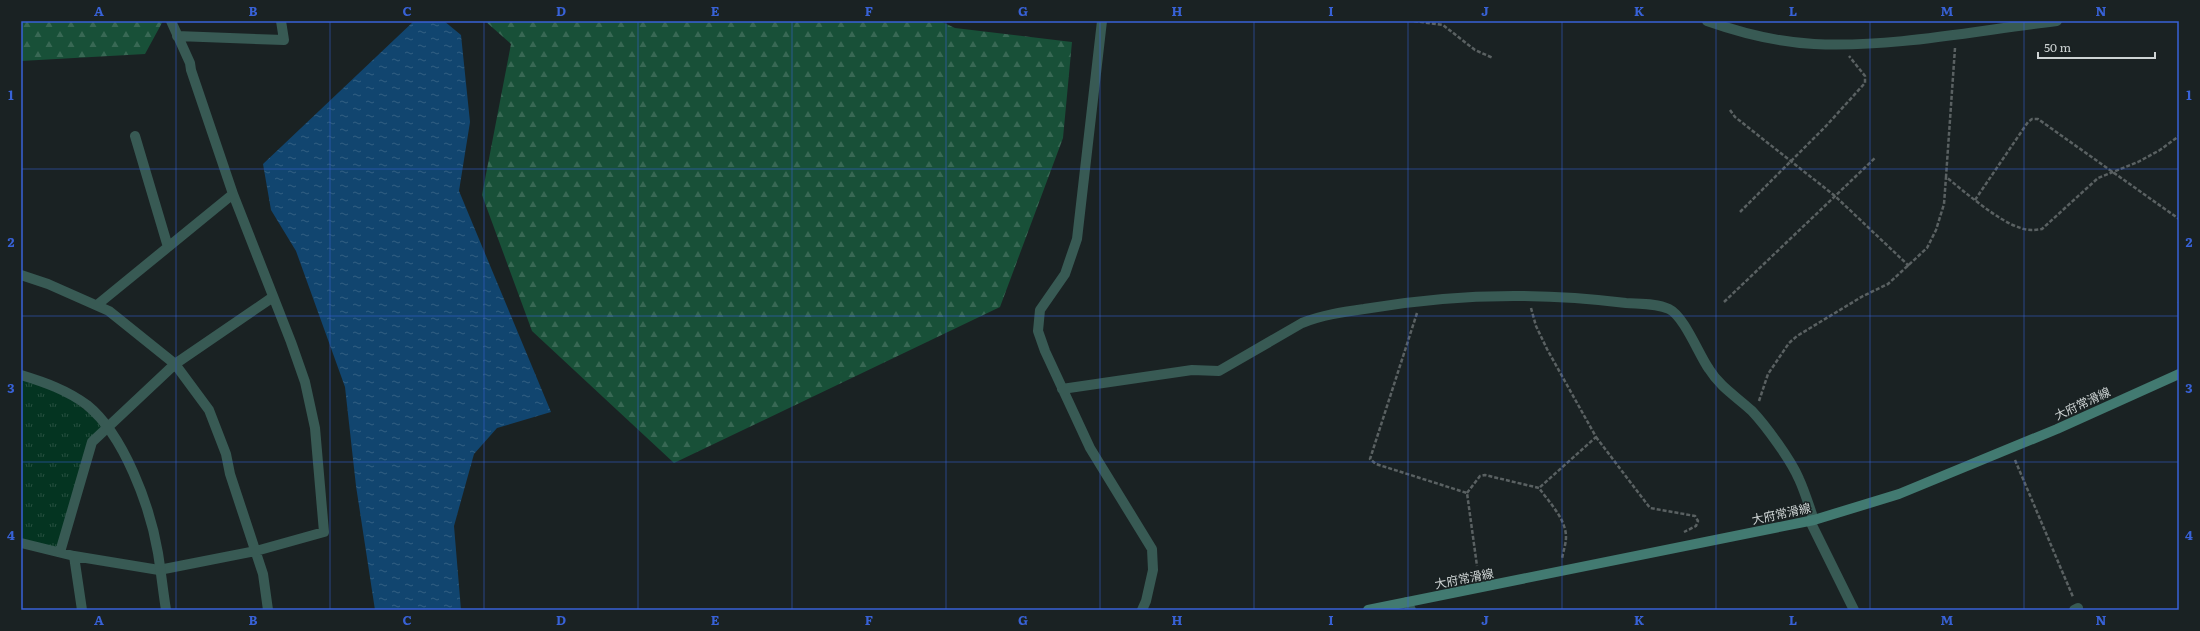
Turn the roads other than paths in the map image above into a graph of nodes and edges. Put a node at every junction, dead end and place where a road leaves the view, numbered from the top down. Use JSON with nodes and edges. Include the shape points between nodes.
{"nodes":[{"id":1,"x":171,"y":21,"type":"edge"},
{"id":2,"x":281,"y":21,"type":"edge"},
{"id":3,"x":1102,"y":21,"type":"edge"},
{"id":4,"x":1707,"y":21,"type":"edge"},
{"id":5,"x":2057,"y":21,"type":"edge"},
{"id":6,"x":2017,"y":23,"type":"edge"},
{"id":7,"x":177,"y":36,"type":"junction"},
{"id":8,"x":135,"y":136,"type":"dead end"},
{"id":9,"x":232,"y":194,"type":"junction"},
{"id":10,"x":168,"y":247,"type":"junction"},
{"id":11,"x":21,"y":276,"type":"edge"},
{"id":12,"x":273,"y":297,"type":"junction"},
{"id":13,"x":96,"y":305,"type":"junction"},
{"id":14,"x":175,"y":364,"type":"junction"},
{"id":15,"x":21,"y":374,"type":"edge"},
{"id":16,"x":2179,"y":374,"type":"edge"},
{"id":17,"x":1062,"y":389,"type":"junction"},
{"id":18,"x":109,"y":428,"type":"junction"},
{"id":19,"x":1812,"y":520,"type":"junction"},
{"id":20,"x":21,"y":543,"type":"edge"},
{"id":21,"x":256,"y":551,"type":"junction"},
{"id":22,"x":60,"y":552,"type":"junction"},
{"id":23,"x":74,"y":556,"type":"junction"},
{"id":24,"x":159,"y":570,"type":"junction"},
{"id":25,"x":1409,"y":606,"type":"edge"},
{"id":26,"x":82,"y":610,"type":"edge"},
{"id":27,"x":166,"y":610,"type":"edge"},
{"id":28,"x":268,"y":610,"type":"edge"},
{"id":29,"x":1142,"y":610,"type":"edge"},
{"id":30,"x":1368,"y":610,"type":"edge"},
{"id":31,"x":1854,"y":610,"type":"edge"}],
"edges":[{"from":1,"to":7,"type":"street"},
{"from":2,"to":7,"type":"street","via":[[284,40]]},
{"from":3,"to":17,"type":"street","via":[[1077,239],[1065,274],[1040,310],[1038,331]]},
{"from":4,"to":6,"type":"street","via":[[1784,41],[1814,44],[1956,34]]},
{"from":5,"to":6,"type":"street"},
{"from":7,"to":9,"type":"street","via":[[190,63]]},
{"from":8,"to":10,"type":"street"},
{"from":9,"to":10,"type":"street"},
{"from":9,"to":12,"type":"street"},
{"from":10,"to":13,"type":"street"},
{"from":11,"to":13,"type":"street","via":[[48,284]]},
{"from":12,"to":14,"type":"street"},
{"from":12,"to":21,"type":"street","via":[[291,342],[315,428],[324,532]]},
{"from":13,"to":14,"type":"street","via":[[137,332]]},
{"from":14,"to":18,"type":"street"},
{"from":14,"to":21,"type":"street","via":[[209,410],[226,454],[230,474]]},
{"from":15,"to":18,"type":"street","via":[[52,385],[86,405]]},
{"from":16,"to":19,"type":"main road","name":"大府常滑線","via":[[1899,494]]},
{"from":17,"to":19,"type":"street","via":[[1192,370],[1219,371],[1316,317],[1402,302],[1472,297],[1530,297],[1586,298],[1658,306],[1671,309],[1685,326],[1720,385],[1752,412],[1768,430],[1798,477]]},
{"from":17,"to":29,"type":"street","via":[[1090,448],[1152,549],[1153,570]]},
{"from":18,"to":22,"type":"street","via":[[92,442]]},
{"from":18,"to":24,"type":"street","via":[[140,488],[158,552]]},
{"from":19,"to":25,"type":"main road","name":"大府常滑線","via":[[1561,571]]},
{"from":19,"to":31,"type":"street"},
{"from":20,"to":22,"type":"street"},
{"from":21,"to":24,"type":"street"},
{"from":21,"to":28,"type":"street","via":[[263,574]]},
{"from":22,"to":23,"type":"street"},
{"from":23,"to":24,"type":"street"},
{"from":23,"to":26,"type":"street"},
{"from":24,"to":27,"type":"street"},
{"from":25,"to":30,"type":"main road","name":"大府常滑線"}]}
